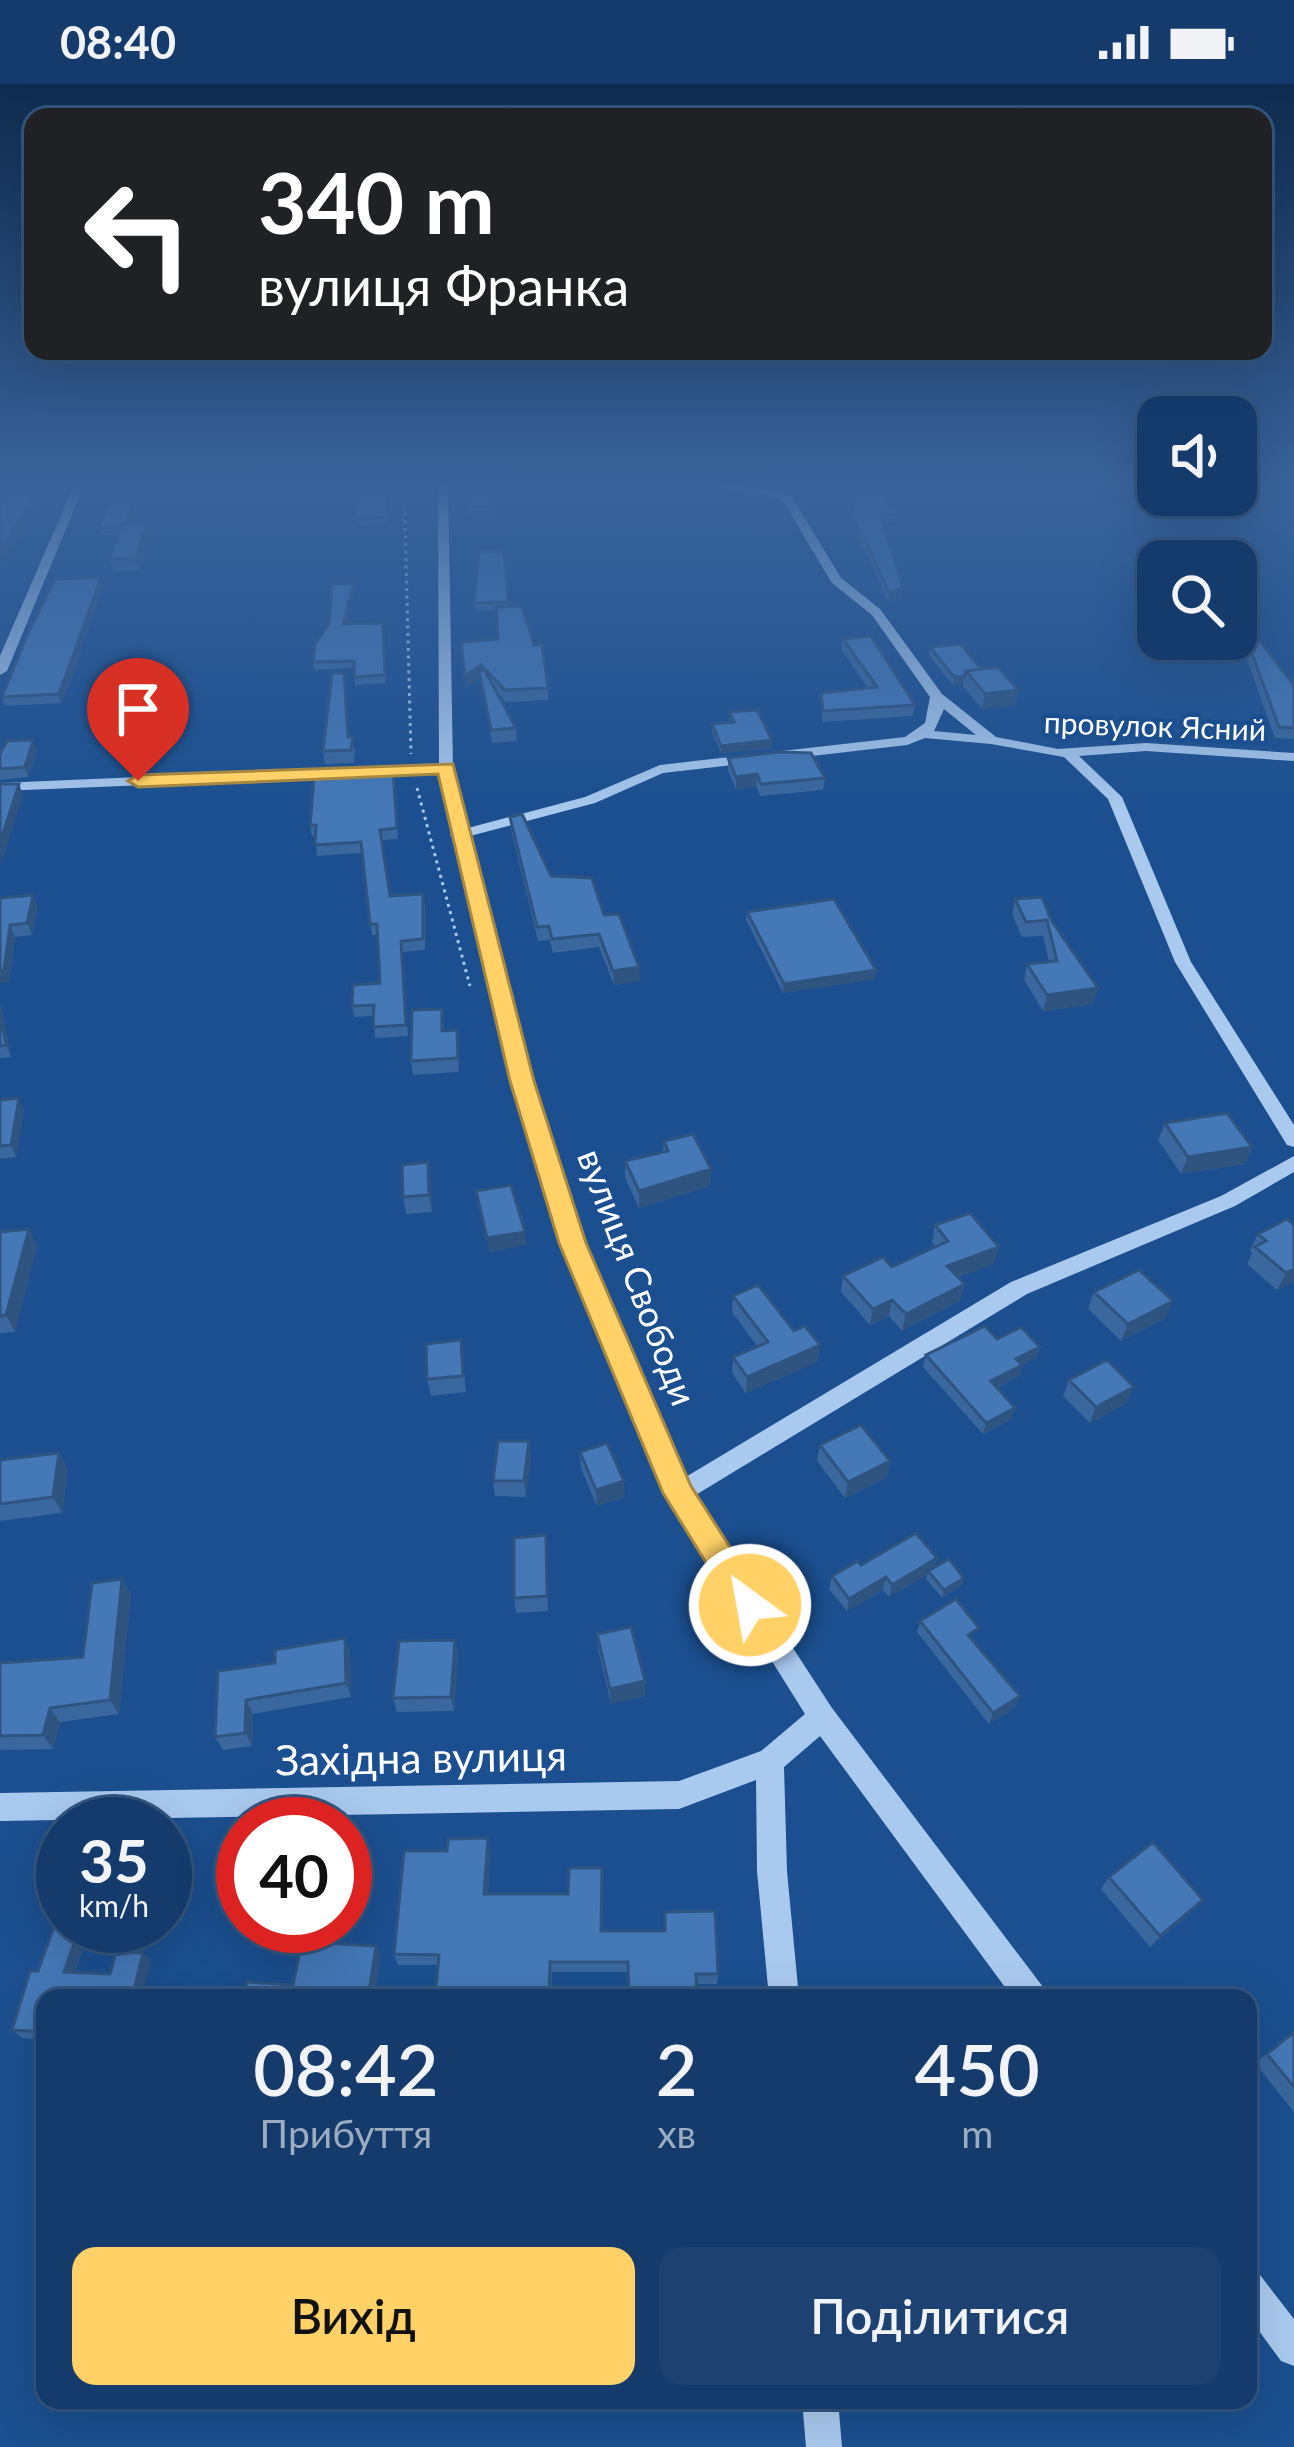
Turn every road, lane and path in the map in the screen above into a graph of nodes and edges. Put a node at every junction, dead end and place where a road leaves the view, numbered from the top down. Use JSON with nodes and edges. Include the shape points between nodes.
{"nodes":[{"id":1,"x":33,"y":593,"type":"edge"},
{"id":2,"x":407,"y":593,"type":"edge"},
{"id":3,"x":444,"y":593,"type":"edge"},
{"id":4,"x":852,"y":593,"type":"edge"},
{"id":5,"x":0,"y":671,"type":"edge"},
{"id":6,"x":937,"y":697,"type":"junction"},
{"id":7,"x":925,"y":734,"type":"junction"},
{"id":8,"x":992,"y":740,"type":"junction"},
{"id":9,"x":1069,"y":754,"type":"junction"},
{"id":10,"x":1294,"y":757,"type":"edge"},
{"id":11,"x":446,"y":768,"type":"junction"},
{"id":12,"x":413,"y":770,"type":"junction"},
{"id":13,"x":0,"y":787,"type":"edge"},
{"id":14,"x":458,"y":835,"type":"junction"},
{"id":15,"x":470,"y":986,"type":"dead end"},
{"id":16,"x":1294,"y":1140,"type":"edge"},
{"id":17,"x":1294,"y":1163,"type":"edge"},
{"id":18,"x":679,"y":1493,"type":"junction"},
{"id":19,"x":822,"y":1717,"type":"junction"},
{"id":20,"x":770,"y":1761,"type":"junction"},
{"id":21,"x":0,"y":1807,"type":"edge"},
{"id":22,"x":783,"y":1989,"type":"edge"},
{"id":23,"x":1025,"y":1989,"type":"edge"},
{"id":24,"x":1257,"y":2299,"type":"edge"},
{"id":25,"x":1294,"y":2348,"type":"edge"},
{"id":26,"x":821,"y":2409,"type":"edge"},
{"id":27,"x":824,"y":2447,"type":"edge"}],
"edges":[{"from":1,"to":5,"type":"street"},
{"from":2,"to":12,"type":"path"},
{"from":3,"to":11,"type":"street","name":"вулиця Свободи"},
{"from":4,"to":6,"type":"street","name":"провулок Ясний"},
{"from":6,"to":7,"type":"street"},
{"from":6,"to":8,"type":"street","name":"провулок Ясний"},
{"from":7,"to":8,"type":"street"},
{"from":7,"to":14,"type":"street","via":[[896,744],[660,770],[590,800]]},
{"from":8,"to":9,"type":"street","name":"провулок Ясний"},
{"from":9,"to":10,"type":"street","name":"провулок Ясний","via":[[1146,747]]},
{"from":9,"to":16,"type":"street","via":[[1115,797],[1183,962]]},
{"from":11,"to":12,"type":"street"},
{"from":11,"to":14,"type":"street","name":"вулиця Свободи"},
{"from":12,"to":13,"type":"street"},
{"from":12,"to":15,"type":"path"},
{"from":14,"to":18,"type":"street","name":"вулиця Свободи","via":[[572,1243]]},
{"from":17,"to":18,"type":"street","via":[[1207,1212],[1004,1296]]},
{"from":18,"to":19,"type":"street","name":"вулиця Свободи"},
{"from":19,"to":20,"type":"street","name":"Західна вулиця"},
{"from":19,"to":23,"type":"street","name":"вулиця Свободи"},
{"from":20,"to":21,"type":"street","name":"Західна вулиця","via":[[680,1795]]},
{"from":20,"to":22,"type":"street"},
{"from":24,"to":25,"type":"street"},
{"from":26,"to":27,"type":"street"}]}
